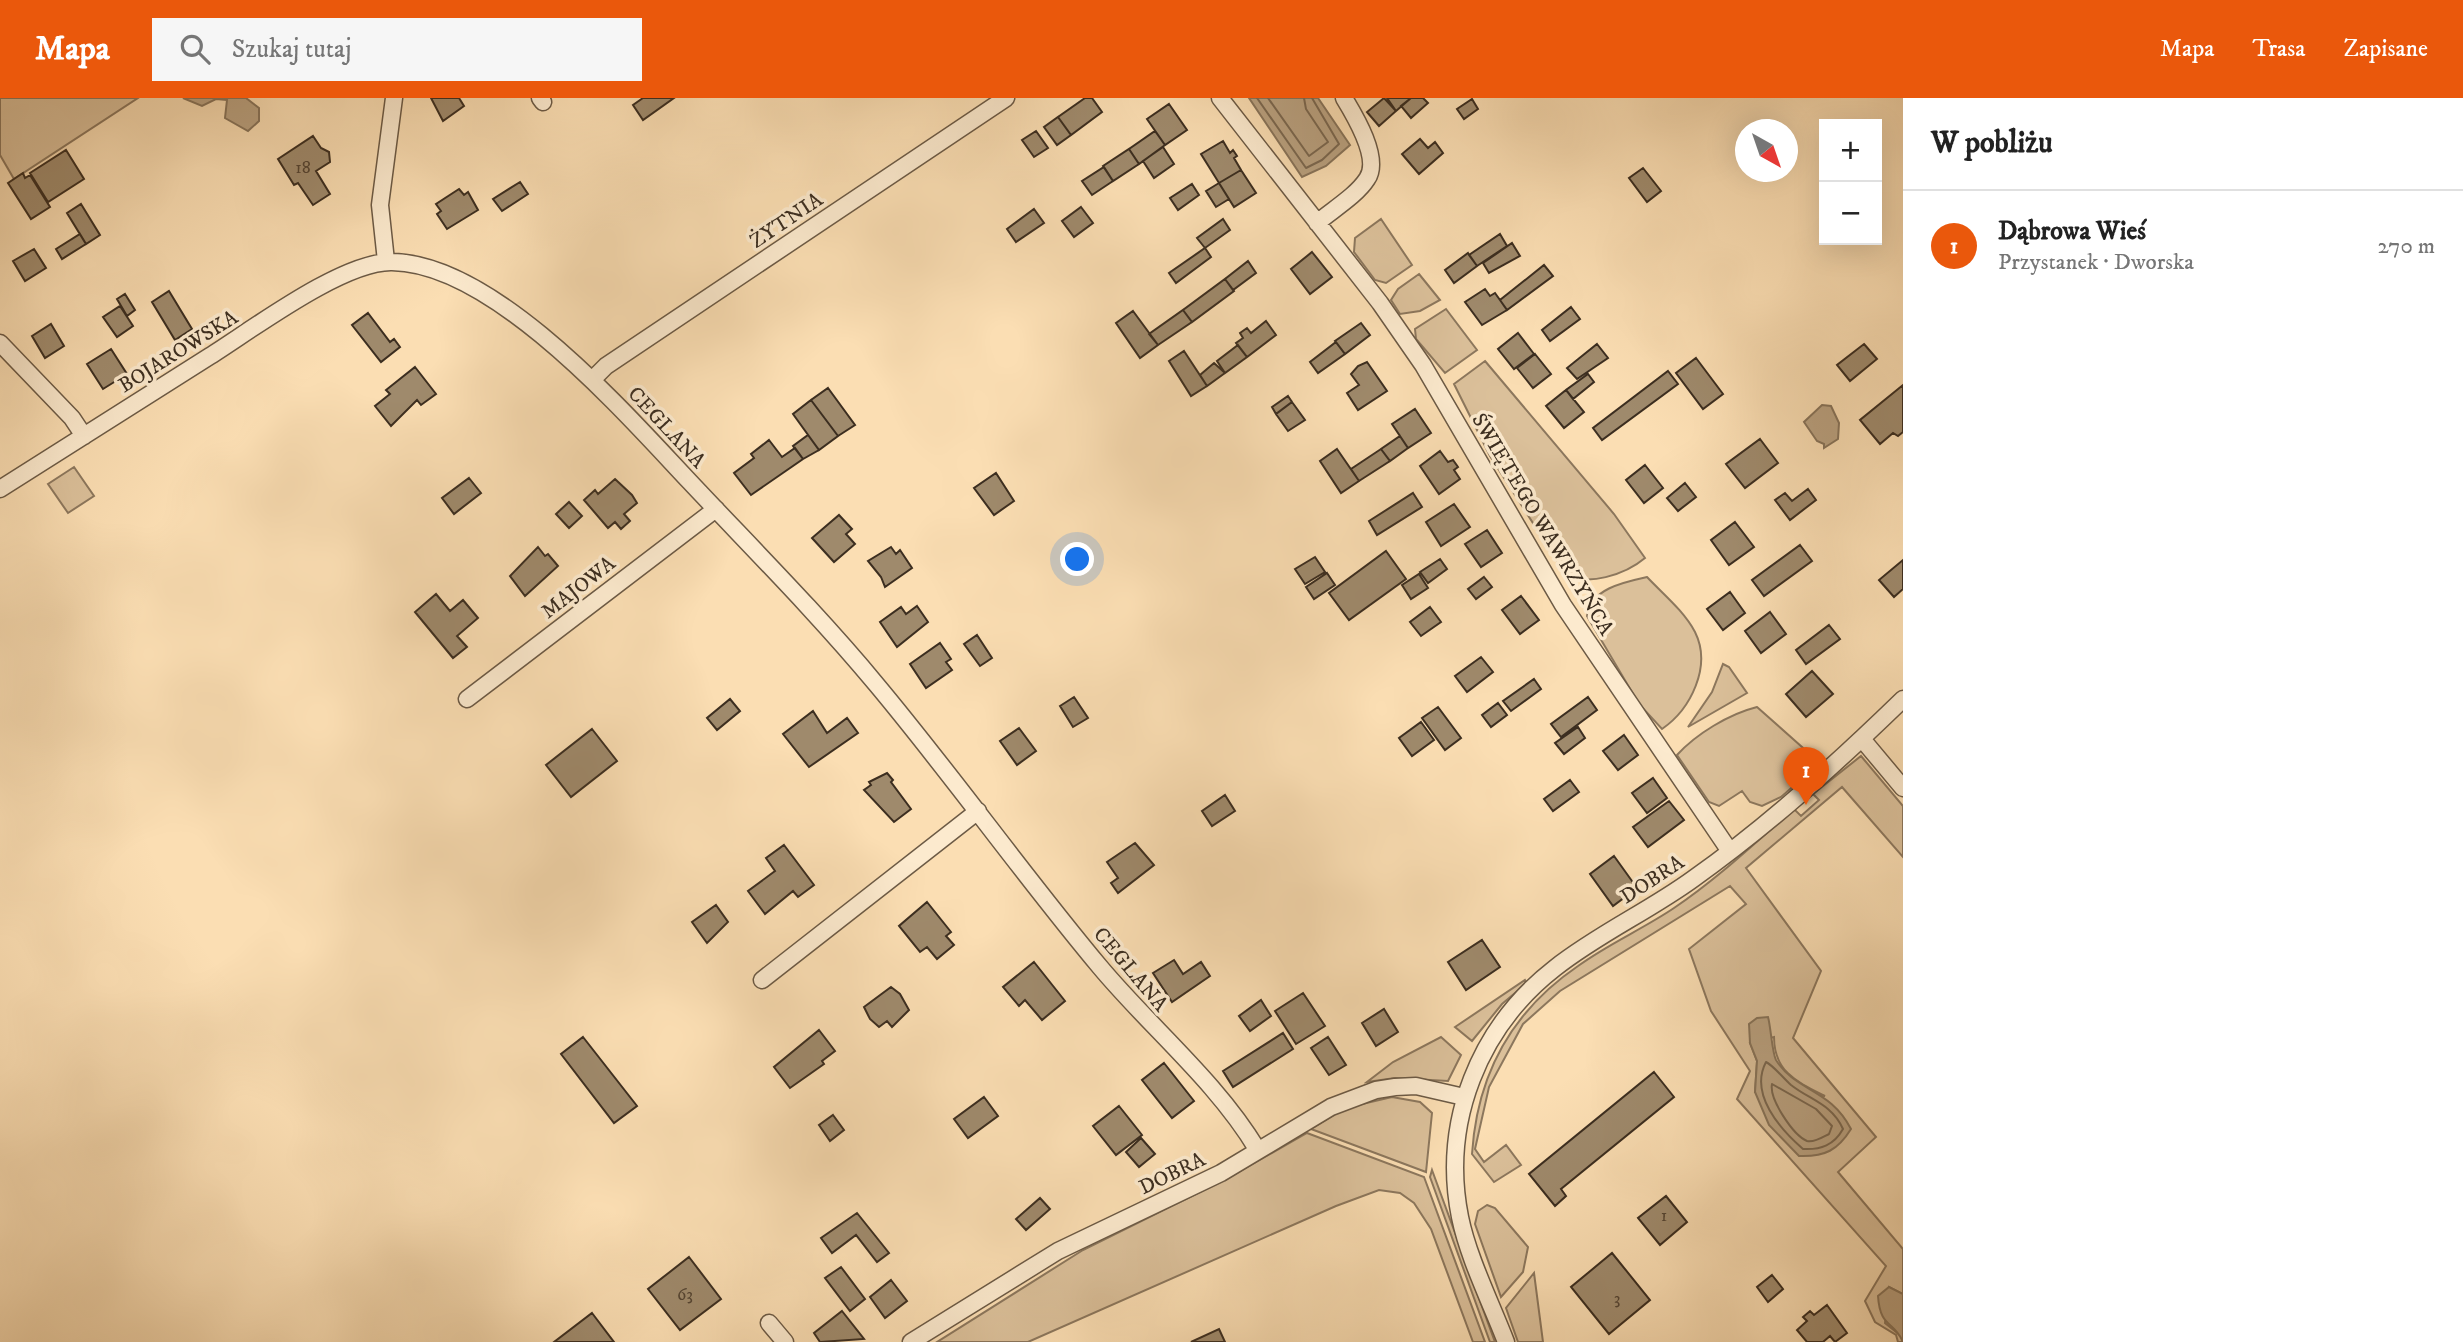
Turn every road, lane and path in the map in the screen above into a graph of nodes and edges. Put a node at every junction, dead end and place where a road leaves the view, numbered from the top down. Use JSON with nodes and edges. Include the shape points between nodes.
{"nodes":[{"id":1,"x":394,"y":98,"type":"edge"},
{"id":2,"x":1006,"y":98,"type":"edge"},
{"id":3,"x":1220,"y":98,"type":"edge"},
{"id":4,"x":1344,"y":98,"type":"edge"},
{"id":5,"x":1317,"y":223,"type":"junction"},
{"id":6,"x":386,"y":261,"type":"junction"},
{"id":7,"x":0,"y":343,"type":"edge"},
{"id":8,"x":593,"y":379,"type":"junction"},
{"id":9,"x":84,"y":436,"type":"junction"},
{"id":10,"x":0,"y":489,"type":"edge"},
{"id":11,"x":716,"y":509,"type":"junction"},
{"id":12,"x":467,"y":699,"type":"dead end"},
{"id":13,"x":1903,"y":699,"type":"edge"},
{"id":14,"x":1862,"y":739,"type":"junction"},
{"id":15,"x":1903,"y":788,"type":"edge"},
{"id":16,"x":978,"y":811,"type":"junction"},
{"id":17,"x":1729,"y":850,"type":"junction"},
{"id":18,"x":762,"y":980,"type":"dead end"},
{"id":19,"x":1464,"y":1097,"type":"junction"},
{"id":20,"x":1257,"y":1149,"type":"junction"},
{"id":21,"x":769,"y":1323,"type":"dead end"},
{"id":22,"x":785,"y":1342,"type":"edge"},
{"id":23,"x":911,"y":1342,"type":"edge"},
{"id":24,"x":1506,"y":1342,"type":"edge"}],
"edges":[{"from":1,"to":6,"type":"street","via":[[380,205]]},
{"from":2,"to":8,"type":"street","name":"ŻYTNIA"},
{"from":3,"to":5,"type":"street","name":"ŚWIĘTEGO WAWRZYŃCA"},
{"from":4,"to":5,"type":"street","via":[[1363,129],[1372,168],[1367,180]]},
{"from":5,"to":17,"type":"street","name":"ŚWIĘTEGO WAWRZYŃCA","via":[[1423,365],[1556,594]]},
{"from":6,"to":8,"type":"street","name":"CEGLANA","via":[[422,266],[471,289],[555,346]]},
{"from":6,"to":9,"type":"street","name":"BOJAROWSKA","via":[[325,285]]},
{"from":7,"to":9,"type":"street"},
{"from":8,"to":11,"type":"street","name":"CEGLANA"},
{"from":9,"to":10,"type":"street","name":"BOJAROWSKA"},
{"from":11,"to":12,"type":"street","name":"MAJOWA"},
{"from":11,"to":16,"type":"street","name":"CEGLANA","via":[[873,680]]},
{"from":13,"to":14,"type":"street","name":"DOBRA"},
{"from":14,"to":15,"type":"street"},
{"from":14,"to":17,"type":"street","name":"DOBRA"},
{"from":16,"to":18,"type":"street"},
{"from":16,"to":20,"type":"street","name":"CEGLANA","via":[[1098,965]]},
{"from":17,"to":19,"type":"street","name":"DOBRA","via":[[1540,981],[1490,1039]]},
{"from":19,"to":20,"type":"street","name":"DOBRA","via":[[1416,1086],[1376,1090],[1331,1107]]},
{"from":19,"to":24,"type":"street","name":"DOBRA","via":[[1458,1142],[1460,1219]]},
{"from":20,"to":23,"type":"street","name":"DOBRA","via":[[1221,1173],[1058,1251]]},
{"from":21,"to":22,"type":"street"}]}
